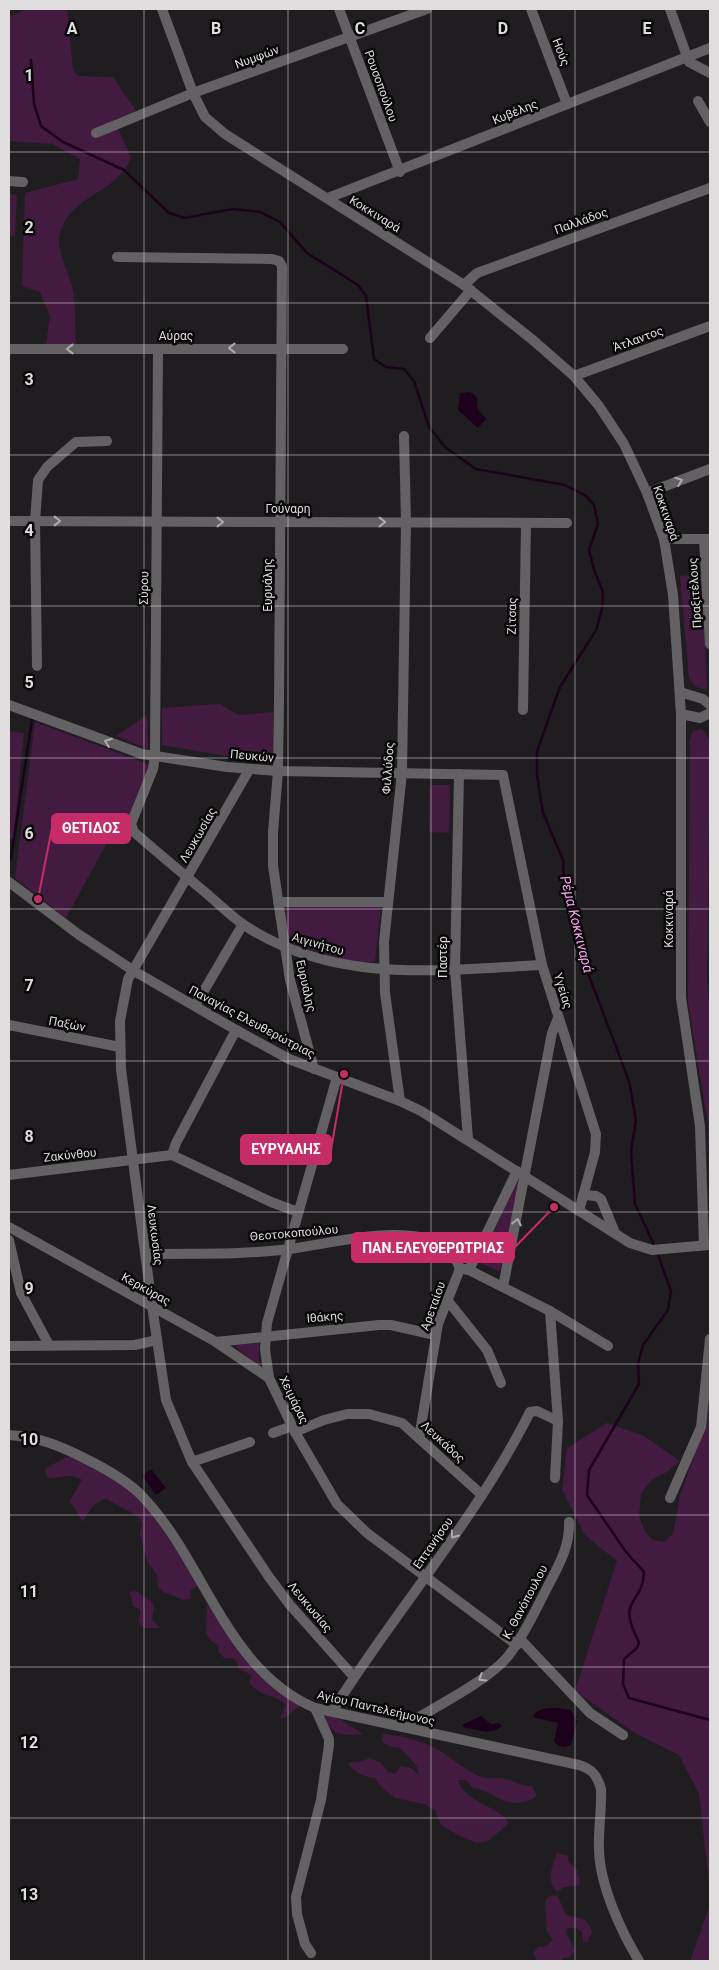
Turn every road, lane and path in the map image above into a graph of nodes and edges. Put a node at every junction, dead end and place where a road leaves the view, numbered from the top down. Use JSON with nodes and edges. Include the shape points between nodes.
{"nodes":[{"id":1,"x":162,"y":9,"type":"edge"},
{"id":2,"x":339,"y":9,"type":"edge"},
{"id":3,"x":427,"y":9,"type":"edge"},
{"id":4,"x":531,"y":9,"type":"edge"},
{"id":5,"x":670,"y":9,"type":"edge"},
{"id":6,"x":350,"y":36,"type":"junction"},
{"id":7,"x":710,"y":48,"type":"edge"},
{"id":8,"x":687,"y":57,"type":"junction"},
{"id":9,"x":710,"y":73,"type":"edge"},
{"id":10,"x":193,"y":93,"type":"junction"},
{"id":11,"x":698,"y":101,"type":"dead end"},
{"id":12,"x":567,"y":104,"type":"junction"},
{"id":13,"x":710,"y":122,"type":"edge"},
{"id":14,"x":96,"y":133,"type":"dead end"},
{"id":15,"x":400,"y":172,"type":"junction"},
{"id":16,"x":9,"y":181,"type":"edge"},
{"id":17,"x":23,"y":182,"type":"dead end"},
{"id":18,"x":710,"y":188,"type":"edge"},
{"id":19,"x":328,"y":198,"type":"junction"},
{"id":20,"x":117,"y":257,"type":"dead end"},
{"id":21,"x":468,"y":288,"type":"junction"},
{"id":22,"x":710,"y":326,"type":"edge"},
{"id":23,"x":430,"y":338,"type":"dead end"},
{"id":24,"x":281,"y":348,"type":"junction"},
{"id":25,"x":9,"y":349,"type":"edge"},
{"id":26,"x":158,"y":349,"type":"junction"},
{"id":27,"x":343,"y":349,"type":"dead end"},
{"id":28,"x":574,"y":376,"type":"junction"},
{"id":29,"x":404,"y":436,"type":"dead end"},
{"id":30,"x":107,"y":441,"type":"dead end"},
{"id":31,"x":710,"y":469,"type":"edge"},
{"id":32,"x":647,"y":493,"type":"junction"},
{"id":33,"x":9,"y":521,"type":"edge"},
{"id":34,"x":36,"y":521,"type":"junction"},
{"id":35,"x":157,"y":521,"type":"junction"},
{"id":36,"x":281,"y":522,"type":"junction"},
{"id":37,"x":406,"y":522,"type":"junction"},
{"id":38,"x":526,"y":523,"type":"junction"},
{"id":39,"x":566,"y":523,"type":"dead end"},
{"id":40,"x":664,"y":539,"type":"junction"},
{"id":41,"x":707,"y":539,"type":"edge"},
{"id":42,"x":710,"y":644,"type":"edge"},
{"id":43,"x":37,"y":666,"type":"dead end"},
{"id":44,"x":680,"y":692,"type":"junction"},
{"id":45,"x":9,"y":705,"type":"edge"},
{"id":46,"x":710,"y":706,"type":"edge"},
{"id":47,"x":523,"y":710,"type":"dead end"},
{"id":48,"x":710,"y":713,"type":"edge"},
{"id":49,"x":681,"y":714,"type":"junction"},
{"id":50,"x":154,"y":756,"type":"junction"},
{"id":51,"x":249,"y":770,"type":"junction"},
{"id":52,"x":278,"y":771,"type":"junction"},
{"id":53,"x":402,"y":773,"type":"junction"},
{"id":54,"x":459,"y":774,"type":"junction"},
{"id":55,"x":503,"y":775,"type":"joint"},
{"id":56,"x":131,"y":824,"type":"joint"},
{"id":57,"x":188,"y":878,"type":"junction"},
{"id":58,"x":9,"y":882,"type":"edge"},
{"id":59,"x":278,"y":902,"type":"junction"},
{"id":60,"x":388,"y":902,"type":"junction"},
{"id":61,"x":243,"y":924,"type":"junction"},
{"id":62,"x":285,"y":948,"type":"junction"},
{"id":63,"x":542,"y":965,"type":"junction"},
{"id":64,"x":454,"y":969,"type":"junction"},
{"id":65,"x":383,"y":970,"type":"junction"},
{"id":66,"x":134,"y":971,"type":"junction"},
{"id":67,"x":195,"y":1006,"type":"junction"},
{"id":68,"x":558,"y":1018,"type":"junction"},
{"id":69,"x":9,"y":1025,"type":"edge"},
{"id":70,"x":236,"y":1030,"type":"junction"},
{"id":71,"x":120,"y":1047,"type":"junction"},
{"id":72,"x":314,"y":1069,"type":"junction"},
{"id":73,"x":337,"y":1077,"type":"junction"},
{"id":74,"x":400,"y":1101,"type":"junction"},
{"id":75,"x":468,"y":1139,"type":"junction"},
{"id":76,"x":172,"y":1155,"type":"junction"},
{"id":77,"x":133,"y":1161,"type":"junction"},
{"id":78,"x":521,"y":1174,"type":"junction"},
{"id":79,"x":9,"y":1175,"type":"edge"},
{"id":80,"x":583,"y":1195,"type":"junction"},
{"id":81,"x":579,"y":1211,"type":"junction"},
{"id":82,"x":298,"y":1212,"type":"junction"},
{"id":83,"x":9,"y":1227,"type":"edge"},
{"id":84,"x":615,"y":1233,"type":"junction"},
{"id":85,"x":9,"y":1240,"type":"edge"},
{"id":86,"x":707,"y":1245,"type":"edge"},
{"id":87,"x":288,"y":1249,"type":"junction"},
{"id":88,"x":146,"y":1254,"type":"junction"},
{"id":89,"x":465,"y":1269,"type":"junction"},
{"id":90,"x":503,"y":1287,"type":"junction"},
{"id":91,"x":448,"y":1301,"type":"junction"},
{"id":92,"x":152,"y":1306,"type":"junction"},
{"id":93,"x":550,"y":1311,"type":"junction"},
{"id":94,"x":435,"y":1334,"type":"junction"},
{"id":95,"x":266,"y":1335,"type":"junction"},
{"id":96,"x":710,"y":1338,"type":"edge"},
{"id":97,"x":156,"y":1340,"type":"junction"},
{"id":98,"x":216,"y":1342,"type":"junction"},
{"id":99,"x":49,"y":1345,"type":"junction"},
{"id":100,"x":9,"y":1346,"type":"edge"},
{"id":101,"x":608,"y":1346,"type":"dead end"},
{"id":102,"x":268,"y":1378,"type":"junction"},
{"id":103,"x":501,"y":1382,"type":"dead end"},
{"id":104,"x":558,"y":1421,"type":"junction"},
{"id":105,"x":294,"y":1429,"type":"junction"},
{"id":106,"x":273,"y":1433,"type":"dead end"},
{"id":107,"x":9,"y":1435,"type":"edge"},
{"id":108,"x":419,"y":1438,"type":"junction"},
{"id":109,"x":250,"y":1442,"type":"dead end"},
{"id":110,"x":192,"y":1462,"type":"junction"},
{"id":111,"x":555,"y":1478,"type":"dead end"},
{"id":112,"x":482,"y":1495,"type":"junction"},
{"id":113,"x":670,"y":1498,"type":"dead end"},
{"id":114,"x":569,"y":1522,"type":"dead end"},
{"id":115,"x":424,"y":1577,"type":"junction"},
{"id":116,"x":518,"y":1642,"type":"junction"},
{"id":117,"x":354,"y":1677,"type":"junction"},
{"id":118,"x":315,"y":1708,"type":"junction"},
{"id":119,"x":333,"y":1710,"type":"junction"},
{"id":120,"x":402,"y":1727,"type":"junction"},
{"id":121,"x":623,"y":1735,"type":"dead end"},
{"id":122,"x":312,"y":1953,"type":"dead end"},
{"id":123,"x":639,"y":1961,"type":"edge"}],
"edges":[{"from":1,"to":10,"type":"street","name":"Κοκκιναρά"},
{"from":2,"to":6,"type":"street","name":"Ρουσοπούλου"},
{"from":3,"to":6,"type":"street","name":"Νυμφών"},
{"from":4,"to":12,"type":"street","name":"Ηούς"},
{"from":5,"to":8,"type":"street"},
{"from":6,"to":10,"type":"street","name":"Νυμφών"},
{"from":6,"to":15,"type":"street","name":"Ρουσοπούλου"},
{"from":7,"to":8,"type":"street","name":"Κυβέλης"},
{"from":8,"to":9,"type":"street","via":[[689,62]]},
{"from":8,"to":12,"type":"street","name":"Κυβέλης"},
{"from":10,"to":14,"type":"street","name":"Νυμφών"},
{"from":10,"to":19,"type":"street","name":"Κοκκιναρά","via":[[205,117],[224,134]]},
{"from":11,"to":13,"type":"street"},
{"from":12,"to":15,"type":"street","name":"Κυβέλης"},
{"from":15,"to":19,"type":"street","name":"Κυβέλης"},
{"from":16,"to":17,"type":"street"},
{"from":18,"to":21,"type":"street","name":"Παλλάδος","via":[[477,273]]},
{"from":19,"to":21,"type":"street","name":"Κοκκιναρά"},
{"from":20,"to":24,"type":"street","name":"Ευρυάλης","via":[[276,260],[282,266]]},
{"from":21,"to":23,"type":"street","name":"Παλλάδος"},
{"from":21,"to":28,"type":"street","name":"Κοκκιναρά"},
{"from":22,"to":28,"type":"street","name":"Άτλαντος"},
{"from":24,"to":26,"type":"street","name":"Αύρας","one_way":true},
{"from":24,"to":27,"type":"street","name":"Αύρας"},
{"from":24,"to":36,"type":"street","name":"Ευρυάλης"},
{"from":26,"to":25,"type":"street","name":"Αύρας","one_way":true},
{"from":26,"to":35,"type":"street","name":"Σύρου"},
{"from":28,"to":32,"type":"street","name":"Κοκκιναρά","via":[[619,437]]},
{"from":29,"to":37,"type":"street","name":"Φιλλύδος"},
{"from":30,"to":34,"type":"street","via":[[76,442],[41,473],[37,487]]},
{"from":32,"to":31,"type":"street","one_way":true},
{"from":32,"to":40,"type":"street","name":"Κοκκιναρά"},
{"from":33,"to":34,"type":"street","name":"Γούναρη"},
{"from":34,"to":35,"type":"street","name":"Γούναρη","one_way":true},
{"from":34,"to":43,"type":"street"},
{"from":35,"to":36,"type":"street","name":"Γούναρη","one_way":true},
{"from":35,"to":50,"type":"street","name":"Σύρου"},
{"from":36,"to":37,"type":"street","name":"Γούναρη","one_way":true},
{"from":36,"to":52,"type":"street","name":"Ευρυάλης"},
{"from":37,"to":38,"type":"street","name":"Γούναρη"},
{"from":37,"to":53,"type":"street","name":"Φιλλύδος"},
{"from":38,"to":39,"type":"street","name":"Γούναρη"},
{"from":38,"to":47,"type":"street","name":"Ζίτσας"},
{"from":40,"to":41,"type":"street"},
{"from":40,"to":44,"type":"street","name":"Κοκκιναρά","via":[[673,595]]},
{"from":41,"to":42,"type":"street","name":"Πραξιτέλους"},
{"from":44,"to":46,"type":"street","via":[[703,699]]},
{"from":44,"to":49,"type":"street","name":"Κοκκιναρά"},
{"from":50,"to":45,"type":"street","name":"Πευκών","one_way":true},
{"from":48,"to":49,"type":"street","via":[[700,718]]},
{"from":49,"to":86,"type":"street","name":"Κοκκιναρά","via":[[681,998],[700,1126]]},
{"from":50,"to":51,"type":"street","name":"Πευκών"},
{"from":50,"to":56,"type":"street","name":"Σύρου","via":[[153,768]]},
{"from":51,"to":52,"type":"street","name":"Πευκών"},
{"from":51,"to":57,"type":"street","name":"Λευκωσίας"},
{"from":52,"to":53,"type":"street","name":"Πευκών"},
{"from":52,"to":59,"type":"street","name":"Ευρυάλης","via":[[272,841]]},
{"from":53,"to":54,"type":"street","name":"Πευκών"},
{"from":53,"to":60,"type":"street","name":"Φιλλύδος"},
{"from":54,"to":55,"type":"street","name":"Πευκών"},
{"from":54,"to":64,"type":"street","name":"Παστέρ"},
{"from":55,"to":63,"type":"street","name":"Υγείας"},
{"from":56,"to":57,"type":"street","name":"Αιγινήτου","via":[[134,832]]},
{"from":57,"to":61,"type":"street","name":"Αιγινήτου"},
{"from":57,"to":66,"type":"street","name":"Λευκωσίας"},
{"from":58,"to":66,"type":"street","name":"Παναγίας Ελευθερώτριας"},
{"from":59,"to":60,"type":"street"},
{"from":59,"to":62,"type":"street","name":"Ευρυάλης"},
{"from":60,"to":65,"type":"street","name":"Φιλλύδος"},
{"from":61,"to":62,"type":"street","name":"Αιγινήτου"},
{"from":61,"to":67,"type":"street"},
{"from":62,"to":65,"type":"street","name":"Αιγινήτου","via":[[354,967]]},
{"from":62,"to":72,"type":"street","name":"Ευρυάλης","via":[[290,980]]},
{"from":63,"to":64,"type":"street","name":"Αιγινήτου"},
{"from":63,"to":68,"type":"street","name":"Υγείας"},
{"from":64,"to":65,"type":"street","name":"Αιγινήτου"},
{"from":64,"to":75,"type":"street","name":"Παστέρ"},
{"from":65,"to":74,"type":"street","name":"Φιλλύδος"},
{"from":66,"to":67,"type":"street","name":"Παναγίας Ελευθερώτριας"},
{"from":66,"to":71,"type":"street","name":"Λευκωσίας","via":[[128,979],[123,1003]]},
{"from":67,"to":70,"type":"street","name":"Παναγίας Ελευθερώτριας"},
{"from":68,"to":78,"type":"street","name":"Αρεταίου"},
{"from":68,"to":80,"type":"street","name":"Υγείας","via":[[596,1134],[595,1152]]},
{"from":69,"to":71,"type":"street","name":"Παξών"},
{"from":70,"to":72,"type":"street","name":"Παναγίας Ελευθερώτριας"},
{"from":70,"to":76,"type":"street"},
{"from":71,"to":77,"type":"street","name":"Λευκωσίας"},
{"from":72,"to":73,"type":"street","name":"Παναγίας Ελευθερώτριας"},
{"from":73,"to":74,"type":"street","name":"Παναγίας Ελευθερώτριας"},
{"from":73,"to":82,"type":"street","name":"Χειμάρας"},
{"from":74,"to":75,"type":"street","name":"Παναγίας Ελευθερώτριας"},
{"from":75,"to":78,"type":"street","name":"Παναγίας Ελευθερώτριας"},
{"from":76,"to":77,"type":"street","name":"Ζακύνθου"},
{"from":76,"to":82,"type":"street"},
{"from":77,"to":79,"type":"street","name":"Ζακύνθου"},
{"from":77,"to":88,"type":"street","name":"Λευκωσίας"},
{"from":78,"to":81,"type":"street","name":"Παναγίας Ελευθερώτριας"},
{"from":78,"to":89,"type":"street","name":"Αρεταίου"},
{"from":90,"to":78,"type":"street","name":"Αρεταίου","one_way":true,"via":[[524,1187]]},
{"from":80,"to":81,"type":"street","name":"Υγείας"},
{"from":80,"to":84,"type":"street","via":[[601,1199]]},
{"from":81,"to":84,"type":"street","name":"Παναγίας Ελευθερώτριας"},
{"from":82,"to":87,"type":"street","name":"Χειμάρας"},
{"from":83,"to":92,"type":"street","name":"Κερκύρας"},
{"from":84,"to":86,"type":"street","name":"Παναγίας Ελευθερώτριας","via":[[642,1248],[664,1250]]},
{"from":85,"to":99,"type":"street","via":[[21,1293]]},
{"from":87,"to":88,"type":"street","name":"Θεοτοκοπούλου"},
{"from":87,"to":89,"type":"street","name":"Θεοτοκοπούλου","via":[[399,1236],[429,1239],[438,1242]]},
{"from":87,"to":95,"type":"street","name":"Χειμάρας"},
{"from":88,"to":92,"type":"street","name":"Λευκωσίας"},
{"from":89,"to":90,"type":"street","name":"Θεοτοκοπούλου"},
{"from":89,"to":91,"type":"street","name":"Αρεταίου"},
{"from":90,"to":93,"type":"street","name":"Θεοτοκοπούλου"},
{"from":91,"to":94,"type":"street","name":"Αρεταίου"},
{"from":91,"to":103,"type":"street","via":[[487,1350]]},
{"from":92,"to":97,"type":"street","name":"Λευκωσίας"},
{"from":92,"to":98,"type":"street","name":"Κερκύρας"},
{"from":93,"to":101,"type":"street","name":"Θεοτοκοπούλου"},
{"from":93,"to":104,"type":"street"},
{"from":94,"to":95,"type":"street","name":"Ιθάκης","via":[[379,1325]]},
{"from":94,"to":108,"type":"street","name":"Αρεταίου"},
{"from":95,"to":98,"type":"street","name":"Ιθάκης"},
{"from":95,"to":102,"type":"street","name":"Χειμάρας"},
{"from":96,"to":113,"type":"street","via":[[701,1426]]},
{"from":97,"to":99,"type":"street","via":[[135,1345]]},
{"from":97,"to":110,"type":"street","name":"Λευκωσίας","via":[[166,1400]]},
{"from":98,"to":102,"type":"street","name":"Κερκύρας"},
{"from":99,"to":100,"type":"street"},
{"from":102,"to":105,"type":"street","name":"Χειμάρας"},
{"from":104,"to":111,"type":"street"},
{"from":104,"to":112,"type":"street","name":"Επτανήσου","via":[[537,1411],[530,1412]]},
{"from":105,"to":106,"type":"street","name":"Λευκάδος"},
{"from":105,"to":108,"type":"street","name":"Λευκάδος","via":[[359,1414],[402,1423]]},
{"from":105,"to":115,"type":"street","name":"Χειμάρας","via":[[337,1504]]},
{"from":107,"to":118,"type":"street","name":"Αγίου Παντελεήμονος","via":[[40,1438],[64,1447],[133,1488],[151,1507],[192,1564],[241,1647],[272,1680]]},
{"from":108,"to":112,"type":"street","name":"Λευκάδος"},
{"from":109,"to":110,"type":"street"},
{"from":110,"to":117,"type":"street","name":"Λευκωσίας","via":[[290,1605]]},
{"from":112,"to":115,"type":"street","name":"Επτανήσου","one_way":true},
{"from":114,"to":116,"type":"street","name":"Κ. Θανόπουλου","via":[[570,1535],[564,1554]]},
{"from":115,"to":116,"type":"street","name":"Χειμάρας"},
{"from":115,"to":117,"type":"street","name":"Επτανήσου"},
{"from":116,"to":120,"type":"street","name":"Κ. Θανόπουλου","one_way":true,"via":[[508,1657],[491,1672]]},
{"from":116,"to":121,"type":"street","name":"Χειμάρας","via":[[590,1713]]},
{"from":117,"to":119,"type":"street","name":"Επτανήσου"},
{"from":118,"to":119,"type":"street","name":"Αγίου Παντελεήμονος"},
{"from":118,"to":122,"type":"street","via":[[329,1745],[322,1800],[296,1897],[299,1922]]},
{"from":119,"to":120,"type":"street","name":"Αγίου Παντελεήμονος"},
{"from":120,"to":123,"type":"street","name":"Αγίου Παντελεήμονος","via":[[579,1765],[595,1774],[601,1788],[601,1865],[616,1919]]}]}
